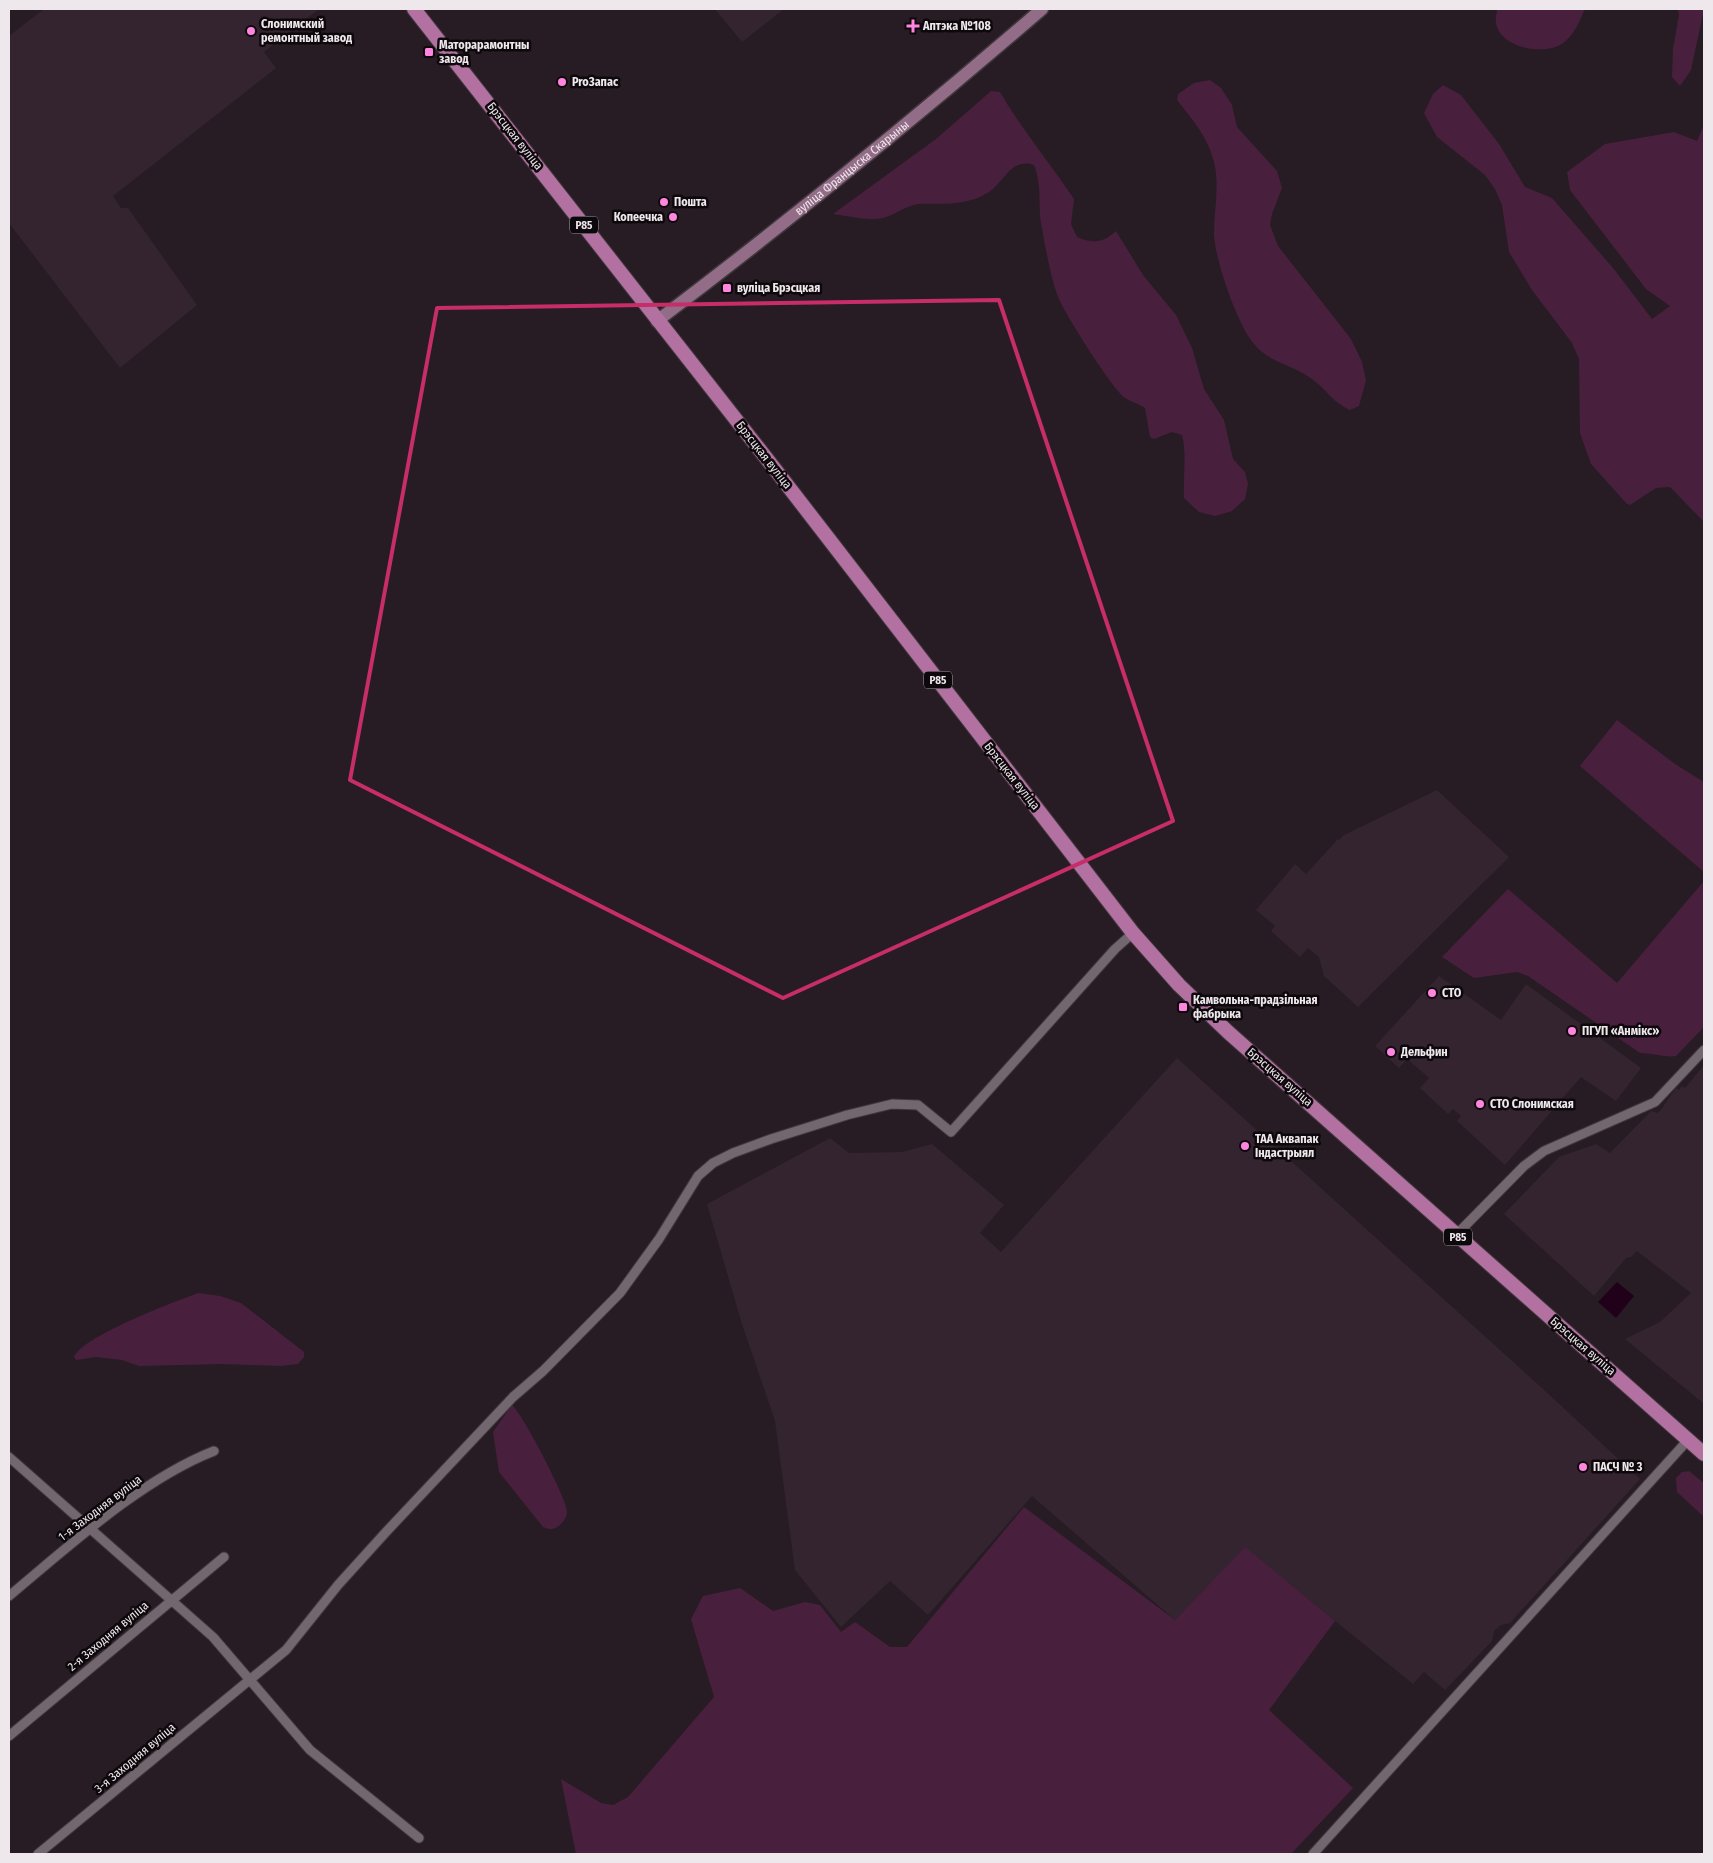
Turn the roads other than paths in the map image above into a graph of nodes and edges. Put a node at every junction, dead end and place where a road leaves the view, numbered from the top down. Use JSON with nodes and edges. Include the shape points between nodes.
{"nodes":[{"id":1,"x":414,"y":9,"type":"edge"},
{"id":2,"x":1042,"y":9,"type":"edge"},
{"id":3,"x":657,"y":321,"type":"junction"},
{"id":4,"x":1133,"y":933,"type":"junction"},
{"id":5,"x":1704,"y":1050,"type":"edge"},
{"id":6,"x":1456,"y":1235,"type":"junction"},
{"id":7,"x":1688,"y":1440,"type":"junction"},
{"id":8,"x":214,"y":1451,"type":"dead end"},
{"id":9,"x":1704,"y":1454,"type":"edge"},
{"id":10,"x":9,"y":1457,"type":"edge"},
{"id":11,"x":91,"y":1528,"type":"junction"},
{"id":12,"x":224,"y":1557,"type":"dead end"},
{"id":13,"x":9,"y":1596,"type":"edge"},
{"id":14,"x":172,"y":1598,"type":"junction"},
{"id":15,"x":249,"y":1681,"type":"junction"},
{"id":16,"x":9,"y":1736,"type":"edge"},
{"id":17,"x":419,"y":1838,"type":"dead end"},
{"id":18,"x":38,"y":1854,"type":"edge"},
{"id":19,"x":1312,"y":1854,"type":"edge"}],
"edges":[{"from":1,"to":3,"type":"main road","name":"Брэсцкая вуліца","number":"Р85"},
{"from":2,"to":3,"type":"street","name":"вуліца Францыска Скарыны","via":[[920,114]]},
{"from":3,"to":4,"type":"main road","name":"Брэсцкая вуліца","number":"Р85"},
{"from":4,"to":6,"type":"main road","name":"Брэсцкая вуліца","number":"Р85","via":[[1179,985],[1228,1032]]},
{"from":4,"to":15,"type":"street","name":"3-я Заходняя вуліца","via":[[951,1132],[918,1105],[892,1104],[846,1115],[733,1153],[698,1176],[620,1293],[513,1397],[386,1532],[286,1650]]},
{"from":5,"to":6,"type":"street","via":[[1655,1102],[1544,1151],[1524,1166]]},
{"from":6,"to":7,"type":"main road","name":"Брэсцкая вуліца","number":"Р85"},
{"from":7,"to":9,"type":"main road","name":"Брэсцкая вуліца","number":"Р85"},
{"from":7,"to":19,"type":"street"},
{"from":8,"to":11,"type":"street","name":"1-я Заходняя вуліца","via":[[189,1461]]},
{"from":10,"to":11,"type":"street"},
{"from":11,"to":13,"type":"street","name":"1-я Заходняя вуліца"},
{"from":11,"to":14,"type":"street"},
{"from":12,"to":14,"type":"street","name":"2-я Заходняя вуліца"},
{"from":14,"to":15,"type":"street","via":[[213,1637]]},
{"from":14,"to":16,"type":"street","name":"2-я Заходняя вуліца"},
{"from":15,"to":17,"type":"street","via":[[310,1750]]},
{"from":15,"to":18,"type":"street","name":"3-я Заходняя вуліца"}]}
